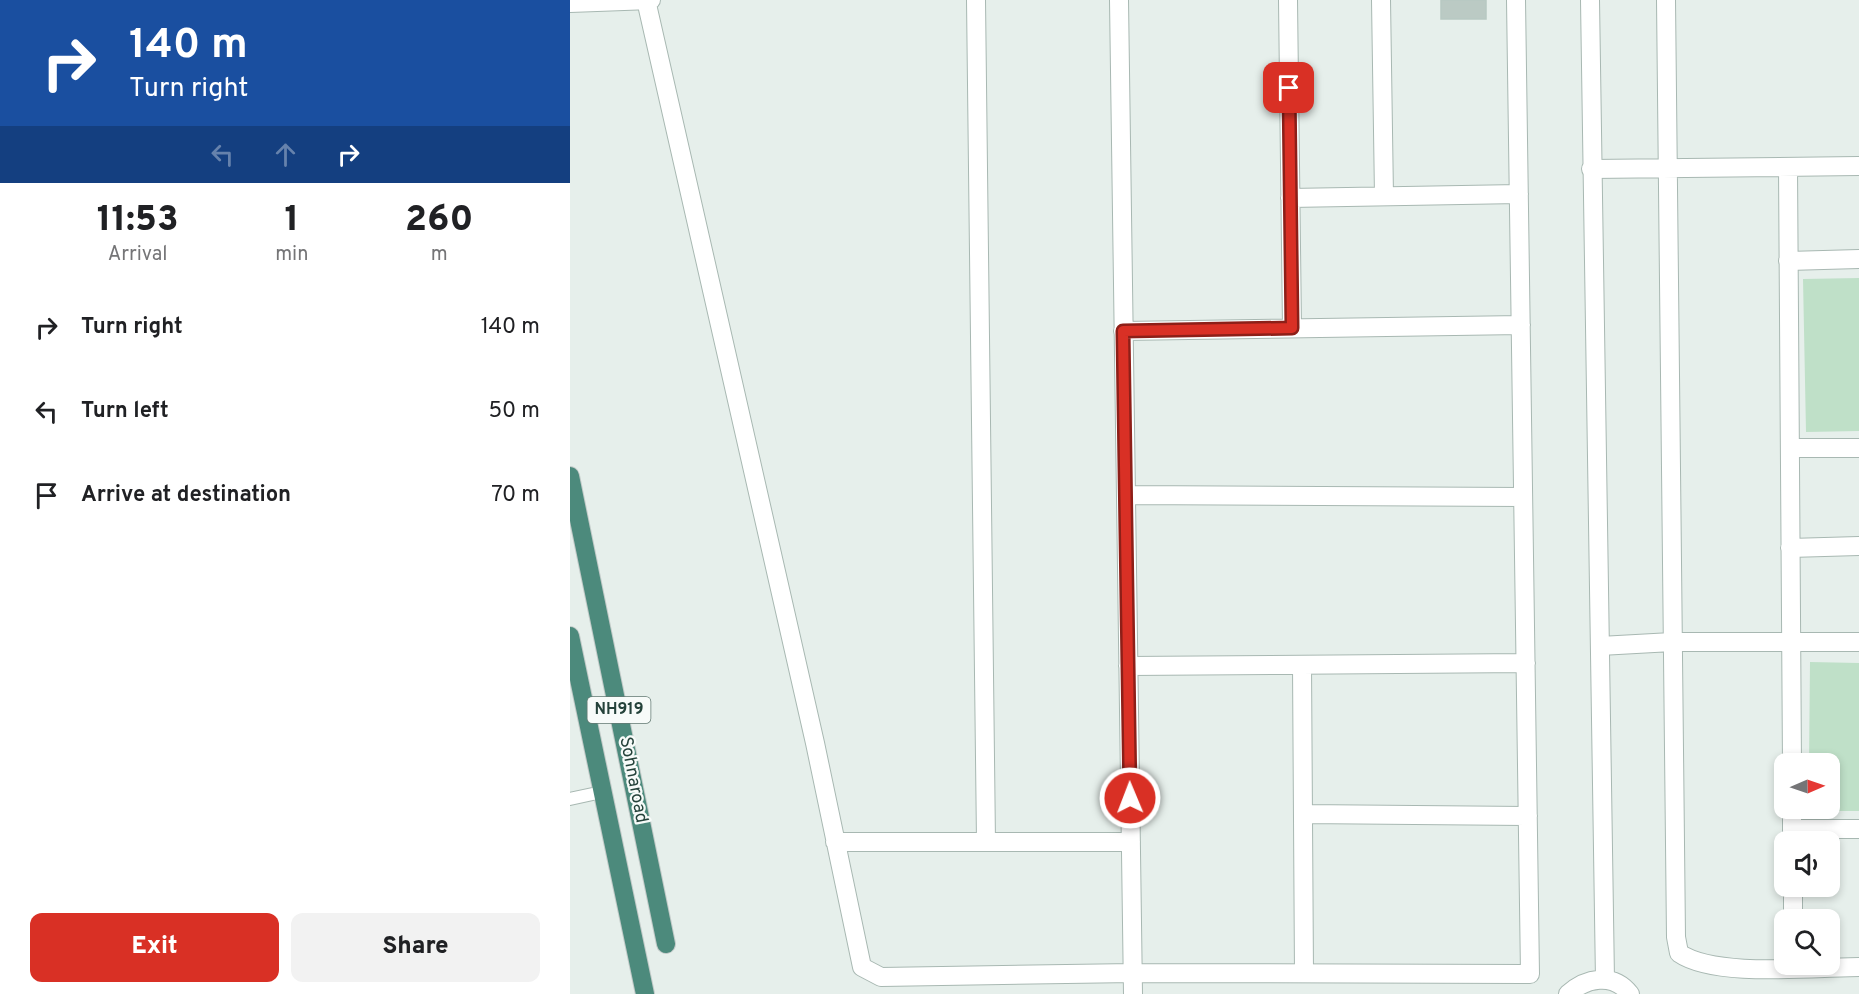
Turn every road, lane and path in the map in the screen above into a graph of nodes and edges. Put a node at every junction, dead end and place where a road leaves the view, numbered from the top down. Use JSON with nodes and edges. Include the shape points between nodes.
{"nodes":[{"id":1,"x":646,"y":0,"type":"edge"},
{"id":2,"x":651,"y":0,"type":"edge"},
{"id":3,"x":976,"y":0,"type":"edge"},
{"id":4,"x":1119,"y":0,"type":"edge"},
{"id":5,"x":1288,"y":0,"type":"edge"},
{"id":6,"x":1382,"y":0,"type":"edge"},
{"id":7,"x":1516,"y":0,"type":"edge"},
{"id":8,"x":1590,"y":0,"type":"edge"},
{"id":9,"x":1666,"y":0,"type":"edge"},
{"id":10,"x":570,"y":3,"type":"edge"},
{"id":11,"x":1859,"y":166,"type":"edge"},
{"id":12,"x":1788,"y":167,"type":"junction"},
{"id":13,"x":1669,"y":168,"type":"junction"},
{"id":14,"x":1592,"y":169,"type":"junction"},
{"id":15,"x":1519,"y":195,"type":"junction"},
{"id":16,"x":1384,"y":196,"type":"junction"},
{"id":17,"x":1290,"y":198,"type":"junction"},
{"id":18,"x":1859,"y":260,"type":"edge"},
{"id":19,"x":1788,"y":261,"type":"junction"},
{"id":20,"x":1521,"y":325,"type":"junction"},
{"id":21,"x":1292,"y":328,"type":"junction"},
{"id":22,"x":1123,"y":331,"type":"junction"},
{"id":23,"x":1790,"y":448,"type":"junction"},
{"id":24,"x":1859,"y":448,"type":"edge"},
{"id":25,"x":570,"y":476,"type":"edge"},
{"id":26,"x":1126,"y":495,"type":"junction"},
{"id":27,"x":1523,"y":498,"type":"junction"},
{"id":28,"x":1859,"y":546,"type":"edge"},
{"id":29,"x":1790,"y":548,"type":"junction"},
{"id":30,"x":570,"y":636,"type":"edge"},
{"id":31,"x":1672,"y":642,"type":"junction"},
{"id":32,"x":1791,"y":642,"type":"junction"},
{"id":33,"x":1859,"y":642,"type":"edge"},
{"id":34,"x":1600,"y":646,"type":"junction"},
{"id":35,"x":1526,"y":663,"type":"junction"},
{"id":36,"x":1302,"y":665,"type":"junction"},
{"id":37,"x":1128,"y":666,"type":"junction"},
{"id":38,"x":1792,"y":753,"type":"edge"},
{"id":39,"x":602,"y":792,"type":"junction"},
{"id":40,"x":570,"y":799,"type":"edge"},
{"id":41,"x":1303,"y":814,"type":"junction"},
{"id":42,"x":1528,"y":816,"type":"junction"},
{"id":43,"x":1859,"y":829,"type":"edge"},
{"id":44,"x":1837,"y":831,"type":"edge"},
{"id":45,"x":835,"y":842,"type":"junction"},
{"id":46,"x":986,"y":842,"type":"junction"},
{"id":47,"x":1131,"y":842,"type":"junction"},
{"id":48,"x":666,"y":944,"type":"dead end"},
{"id":49,"x":1774,"y":967,"type":"edge"},
{"id":50,"x":1840,"y":967,"type":"edge"},
{"id":51,"x":1859,"y":967,"type":"edge"},
{"id":52,"x":1133,"y":973,"type":"junction"},
{"id":53,"x":1304,"y":973,"type":"junction"},
{"id":54,"x":1605,"y":981,"type":"junction"},
{"id":55,"x":645,"y":994,"type":"edge"},
{"id":56,"x":1133,"y":994,"type":"edge"},
{"id":57,"x":1568,"y":994,"type":"edge"},
{"id":58,"x":1630,"y":994,"type":"edge"}],
"edges":[{"from":1,"to":2,"type":"street"},
{"from":1,"to":10,"type":"street"},
{"from":1,"to":45,"type":"street"},
{"from":3,"to":46,"type":"street"},
{"from":4,"to":22,"type":"street"},
{"from":5,"to":17,"type":"street"},
{"from":6,"to":16,"type":"street"},
{"from":7,"to":15,"type":"street"},
{"from":8,"to":14,"type":"street"},
{"from":9,"to":13,"type":"street"},
{"from":11,"to":12,"type":"street"},
{"from":12,"to":13,"type":"street"},
{"from":12,"to":19,"type":"street"},
{"from":13,"to":14,"type":"street"},
{"from":13,"to":31,"type":"street"},
{"from":14,"to":34,"type":"street"},
{"from":15,"to":16,"type":"street"},
{"from":15,"to":20,"type":"street"},
{"from":16,"to":17,"type":"street"},
{"from":17,"to":21,"type":"street"},
{"from":18,"to":19,"type":"street"},
{"from":19,"to":23,"type":"street"},
{"from":20,"to":21,"type":"street"},
{"from":20,"to":27,"type":"street"},
{"from":21,"to":22,"type":"street"},
{"from":22,"to":26,"type":"street"},
{"from":23,"to":24,"type":"street"},
{"from":23,"to":29,"type":"street"},
{"from":25,"to":48,"type":"highway","name":"Sohnaroad","number":"NH919"},
{"from":26,"to":27,"type":"street"},
{"from":26,"to":37,"type":"street"},
{"from":27,"to":35,"type":"street"},
{"from":28,"to":29,"type":"street"},
{"from":29,"to":32,"type":"street"},
{"from":30,"to":39,"type":"highway","name":"Sohnaroad","number":"NH919"},
{"from":31,"to":32,"type":"street"},
{"from":31,"to":34,"type":"street"},
{"from":31,"to":49,"type":"street","via":[[1679,953],[1692,962],[1722,968]]},
{"from":32,"to":33,"type":"street"},
{"from":32,"to":38,"type":"street"},
{"from":34,"to":54,"type":"street"},
{"from":35,"to":36,"type":"street"},
{"from":35,"to":42,"type":"street"},
{"from":36,"to":37,"type":"street"},
{"from":36,"to":41,"type":"street"},
{"from":37,"to":47,"type":"street"},
{"from":39,"to":40,"type":"lane"},
{"from":39,"to":55,"type":"highway","name":"Sohnaroad","number":"NH919"},
{"from":41,"to":42,"type":"street"},
{"from":41,"to":53,"type":"street"},
{"from":42,"to":53,"type":"street","via":[[1530,974]]},
{"from":43,"to":44,"type":"street"},
{"from":45,"to":46,"type":"street"},
{"from":45,"to":52,"type":"street","via":[[862,967],[881,977]]},
{"from":46,"to":47,"type":"street"},
{"from":47,"to":52,"type":"street"},
{"from":50,"to":51,"type":"street"},
{"from":52,"to":53,"type":"street"},
{"from":52,"to":56,"type":"street"},
{"from":54,"to":57,"type":"street","via":[[1580,983]]},
{"from":54,"to":58,"type":"street","via":[[1625,988]]}]}
